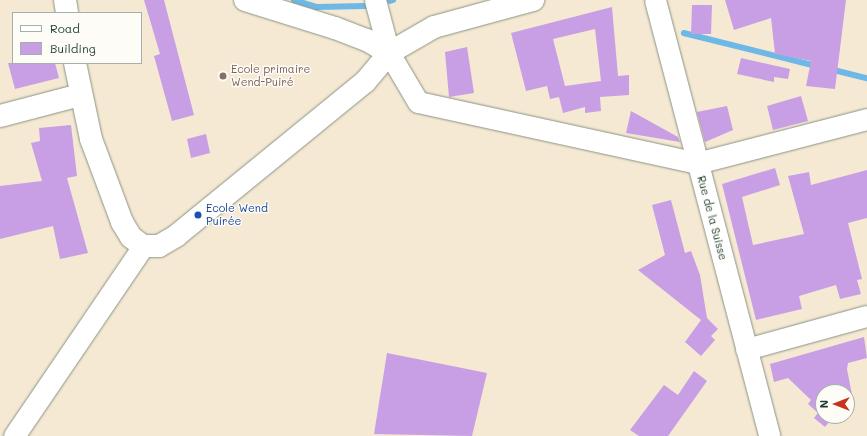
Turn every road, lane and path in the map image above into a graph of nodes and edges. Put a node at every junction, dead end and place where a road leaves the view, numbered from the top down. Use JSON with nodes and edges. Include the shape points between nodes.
{"nodes":[{"id":1,"x":66,"y":0,"type":"edge"},
{"id":2,"x":245,"y":0,"type":"edge"},
{"id":3,"x":375,"y":0,"type":"edge"},
{"id":4,"x":533,"y":0,"type":"edge"},
{"id":5,"x":655,"y":0,"type":"edge"},
{"id":6,"x":68,"y":12,"type":"edge"},
{"id":7,"x":389,"y":53,"type":"junction"},
{"id":8,"x":75,"y":64,"type":"edge"},
{"id":9,"x":80,"y":95,"type":"junction"},
{"id":10,"x":0,"y":116,"type":"edge"},
{"id":11,"x":867,"y":119,"type":"edge"},
{"id":12,"x":698,"y":163,"type":"junction"},
{"id":13,"x":143,"y":246,"type":"junction"},
{"id":14,"x":867,"y":316,"type":"edge"},
{"id":15,"x":746,"y":349,"type":"junction"},
{"id":16,"x":14,"y":436,"type":"edge"},
{"id":17,"x":769,"y":436,"type":"edge"}],
"edges":[{"from":1,"to":6,"type":"street"},
{"from":2,"to":7,"type":"street","via":[[335,28],[367,40]]},
{"from":3,"to":7,"type":"street"},
{"from":4,"to":7,"type":"street","via":[[434,27]]},
{"from":5,"to":12,"type":"street","name":"Rue de la Suisse"},
{"from":7,"to":12,"type":"street","via":[[418,102]]},
{"from":7,"to":13,"type":"street","via":[[365,82],[182,232],[159,246]]},
{"from":8,"to":9,"type":"street"},
{"from":9,"to":10,"type":"street"},
{"from":9,"to":13,"type":"street","via":[[112,198],[131,237]]},
{"from":11,"to":12,"type":"street"},
{"from":12,"to":15,"type":"street","name":"Rue de la Suisse"},
{"from":13,"to":16,"type":"street"},
{"from":14,"to":15,"type":"street"},
{"from":15,"to":17,"type":"street","name":"Rue de la Suisse"}]}
